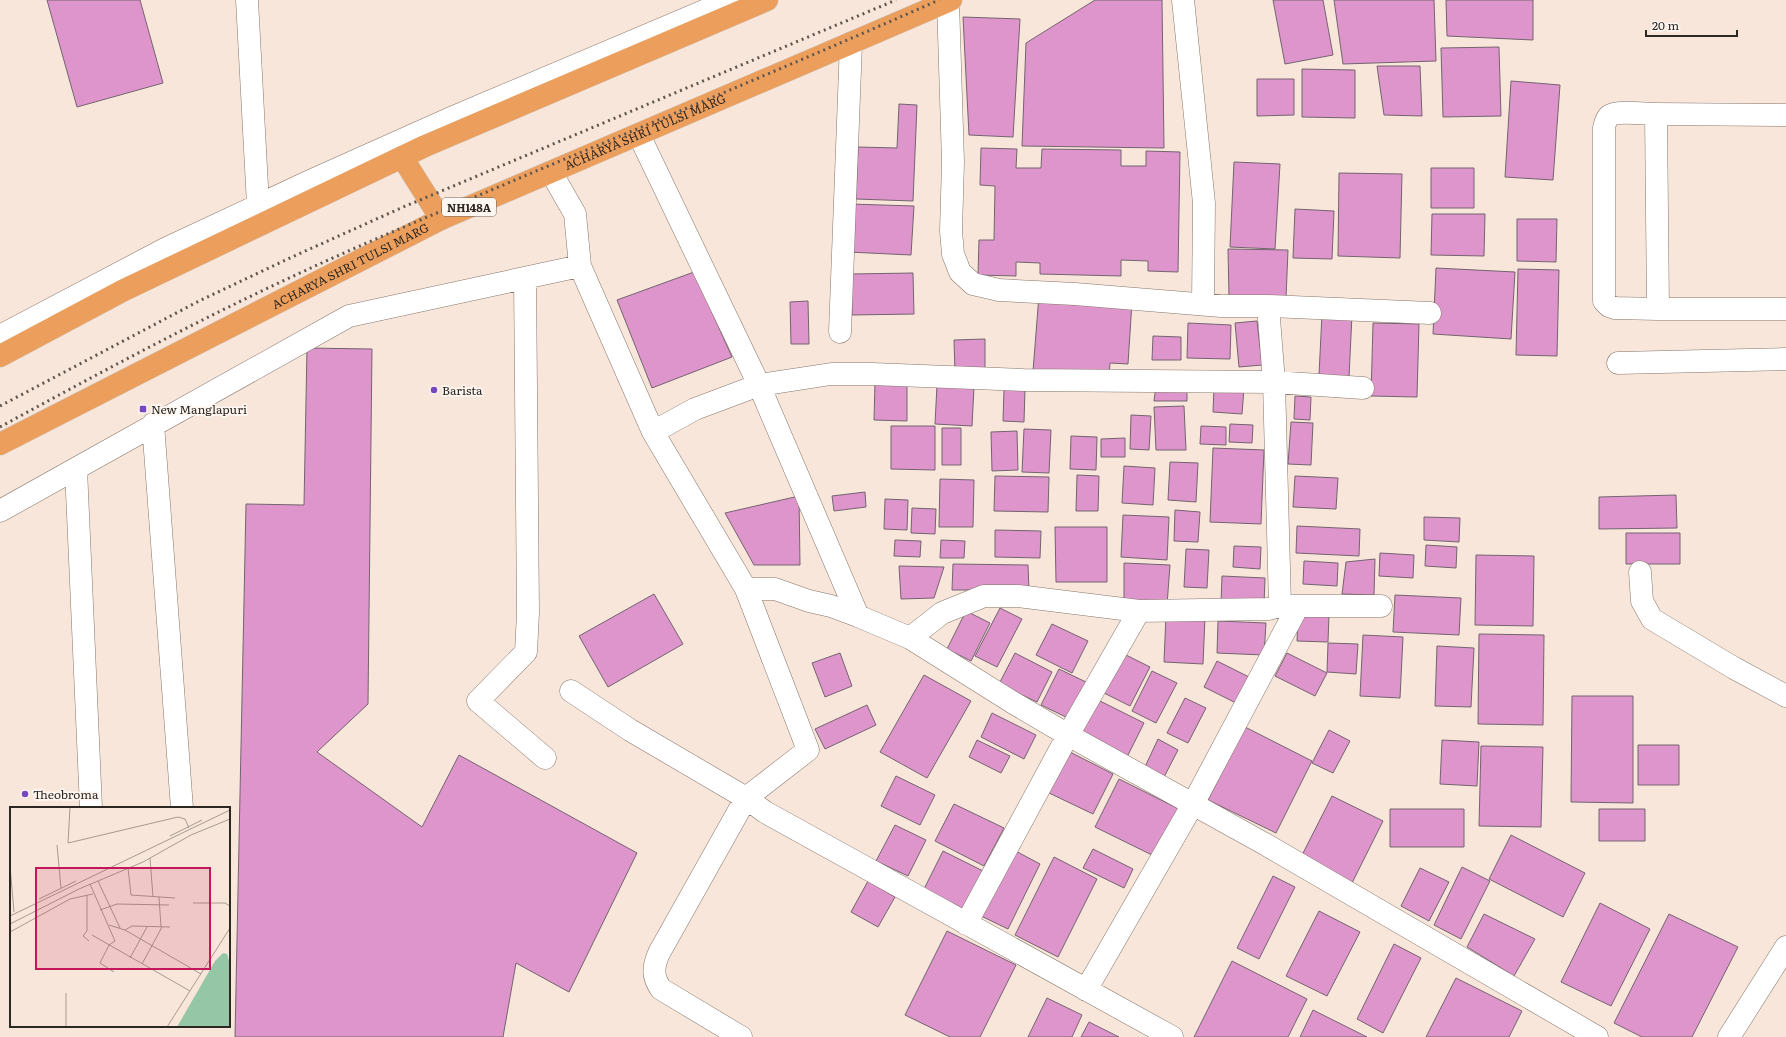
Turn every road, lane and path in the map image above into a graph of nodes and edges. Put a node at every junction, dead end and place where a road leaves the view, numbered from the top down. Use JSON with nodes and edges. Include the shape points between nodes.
{"nodes":[{"id":1,"x":247,"y":0,"type":"edge"},
{"id":2,"x":730,"y":0,"type":"edge"},
{"id":3,"x":767,"y":0,"type":"edge"},
{"id":4,"x":1183,"y":0,"type":"edge"},
{"id":5,"x":950,"y":1,"type":"edge"},
{"id":6,"x":851,"y":43,"type":"junction"},
{"id":7,"x":1656,"y":114,"type":"junction"},
{"id":8,"x":1786,"y":115,"type":"edge"},
{"id":9,"x":639,"y":135,"type":"junction"},
{"id":10,"x":402,"y":157,"type":"junction"},
{"id":11,"x":551,"y":172,"type":"junction"},
{"id":12,"x":258,"y":205,"type":"junction"},
{"id":13,"x":441,"y":219,"type":"junction"},
{"id":14,"x":580,"y":266,"type":"junction"},
{"id":15,"x":525,"y":278,"type":"junction"},
{"id":16,"x":1203,"y":304,"type":"junction"},
{"id":17,"x":1268,"y":306,"type":"junction"},
{"id":18,"x":1658,"y":309,"type":"junction"},
{"id":19,"x":1786,"y":309,"type":"edge"},
{"id":20,"x":1430,"y":313,"type":"dead end"},
{"id":21,"x":840,"y":332,"type":"dead end"},
{"id":22,"x":0,"y":336,"type":"edge"},
{"id":23,"x":0,"y":356,"type":"edge"},
{"id":24,"x":1786,"y":359,"type":"edge"},
{"id":25,"x":1618,"y":363,"type":"dead end"},
{"id":26,"x":1274,"y":382,"type":"junction"},
{"id":27,"x":759,"y":385,"type":"junction"},
{"id":28,"x":1363,"y":388,"type":"dead end"},
{"id":29,"x":153,"y":424,"type":"junction"},
{"id":30,"x":653,"y":432,"type":"junction"},
{"id":31,"x":0,"y":444,"type":"edge"},
{"id":32,"x":76,"y":469,"type":"junction"},
{"id":33,"x":0,"y":511,"type":"edge"},
{"id":34,"x":1640,"y":572,"type":"dead end"},
{"id":35,"x":746,"y":588,"type":"junction"},
{"id":36,"x":1289,"y":606,"type":"junction"},
{"id":37,"x":1382,"y":606,"type":"dead end"},
{"id":38,"x":1139,"y":611,"type":"junction"},
{"id":39,"x":858,"y":616,"type":"junction"},
{"id":40,"x":910,"y":638,"type":"junction"},
{"id":41,"x":571,"y":691,"type":"dead end"},
{"id":42,"x":1786,"y":696,"type":"edge"},
{"id":43,"x":1068,"y":735,"type":"junction"},
{"id":44,"x":545,"y":758,"type":"dead end"},
{"id":45,"x":746,"y":798,"type":"junction"},
{"id":46,"x":1193,"y":804,"type":"junction"},
{"id":47,"x":91,"y":807,"type":"edge"},
{"id":48,"x":182,"y":807,"type":"edge"},
{"id":49,"x":966,"y":924,"type":"junction"},
{"id":50,"x":1786,"y":947,"type":"edge"},
{"id":51,"x":1086,"y":990,"type":"junction"},
{"id":52,"x":742,"y":1037,"type":"edge"},
{"id":53,"x":1172,"y":1037,"type":"edge"},
{"id":54,"x":1597,"y":1037,"type":"edge"},
{"id":55,"x":1728,"y":1037,"type":"edge"}],
"edges":[{"from":1,"to":12,"type":"street"},
{"from":2,"to":12,"type":"street","via":[[451,118]]},
{"from":3,"to":10,"type":"highway"},
{"from":4,"to":16,"type":"street","via":[[1204,203]]},
{"from":5,"to":6,"type":"highway","name":"ACHARYA SHRI TULSI MARG","number":"NH148A"},
{"from":5,"to":16,"type":"street","via":[[953,162],[951,232],[960,272],[973,284],[999,290]]},
{"from":6,"to":9,"type":"highway","name":"ACHARYA SHRI TULSI MARG","number":"NH148A"},
{"from":6,"to":21,"type":"street"},
{"from":7,"to":8,"type":"street"},
{"from":7,"to":18,"type":"street"},
{"from":7,"to":18,"type":"street","via":[[1617,113],[1610,115],[1606,120],[1604,301],[1615,308]]},
{"from":9,"to":11,"type":"highway","name":"ACHARYA SHRI TULSI MARG","number":"NH148A"},
{"from":9,"to":27,"type":"street"},
{"from":10,"to":13,"type":"highway"},
{"from":10,"to":23,"type":"highway","via":[[122,291]]},
{"from":11,"to":13,"type":"highway","name":"ACHARYA SHRI TULSI MARG","number":"NH148A"},
{"from":11,"to":14,"type":"street","via":[[575,214]]},
{"from":12,"to":22,"type":"street","via":[[165,248]]},
{"from":13,"to":31,"type":"highway","name":"ACHARYA SHRI TULSI MARG","number":"NH148A"},
{"from":14,"to":15,"type":"street"},
{"from":14,"to":30,"type":"street"},
{"from":15,"to":29,"type":"street","via":[[349,316]]},
{"from":15,"to":44,"type":"street","via":[[528,613],[526,652],[478,701]]},
{"from":16,"to":17,"type":"street"},
{"from":17,"to":20,"type":"street"},
{"from":17,"to":26,"type":"street"},
{"from":18,"to":19,"type":"street"},
{"from":24,"to":25,"type":"street"},
{"from":26,"to":27,"type":"street","via":[[1023,380],[831,374]]},
{"from":26,"to":28,"type":"street"},
{"from":26,"to":36,"type":"street"},
{"from":27,"to":30,"type":"street","via":[[695,410]]},
{"from":27,"to":39,"type":"street"},
{"from":29,"to":32,"type":"street"},
{"from":29,"to":48,"type":"street"},
{"from":30,"to":35,"type":"street"},
{"from":32,"to":33,"type":"street"},
{"from":32,"to":47,"type":"street"},
{"from":34,"to":42,"type":"street","via":[[1642,601],[1652,619]]},
{"from":35,"to":39,"type":"street","via":[[774,588]]},
{"from":35,"to":45,"type":"street","via":[[808,750]]},
{"from":36,"to":37,"type":"street"},
{"from":36,"to":38,"type":"street","via":[[1268,609]]},
{"from":36,"to":46,"type":"street"},
{"from":38,"to":40,"type":"street","via":[[1018,596],[984,596],[942,613]]},
{"from":38,"to":43,"type":"street"},
{"from":39,"to":40,"type":"street"},
{"from":40,"to":43,"type":"street"},
{"from":41,"to":45,"type":"street","via":[[661,750]]},
{"from":43,"to":46,"type":"street"},
{"from":43,"to":49,"type":"street"},
{"from":45,"to":49,"type":"street","via":[[765,812]]},
{"from":45,"to":52,"type":"street","via":[[654,965],[655,981],[661,989]]},
{"from":46,"to":51,"type":"street"},
{"from":46,"to":54,"type":"street"},
{"from":49,"to":51,"type":"street"},
{"from":50,"to":55,"type":"street"},
{"from":51,"to":53,"type":"street"}]}
